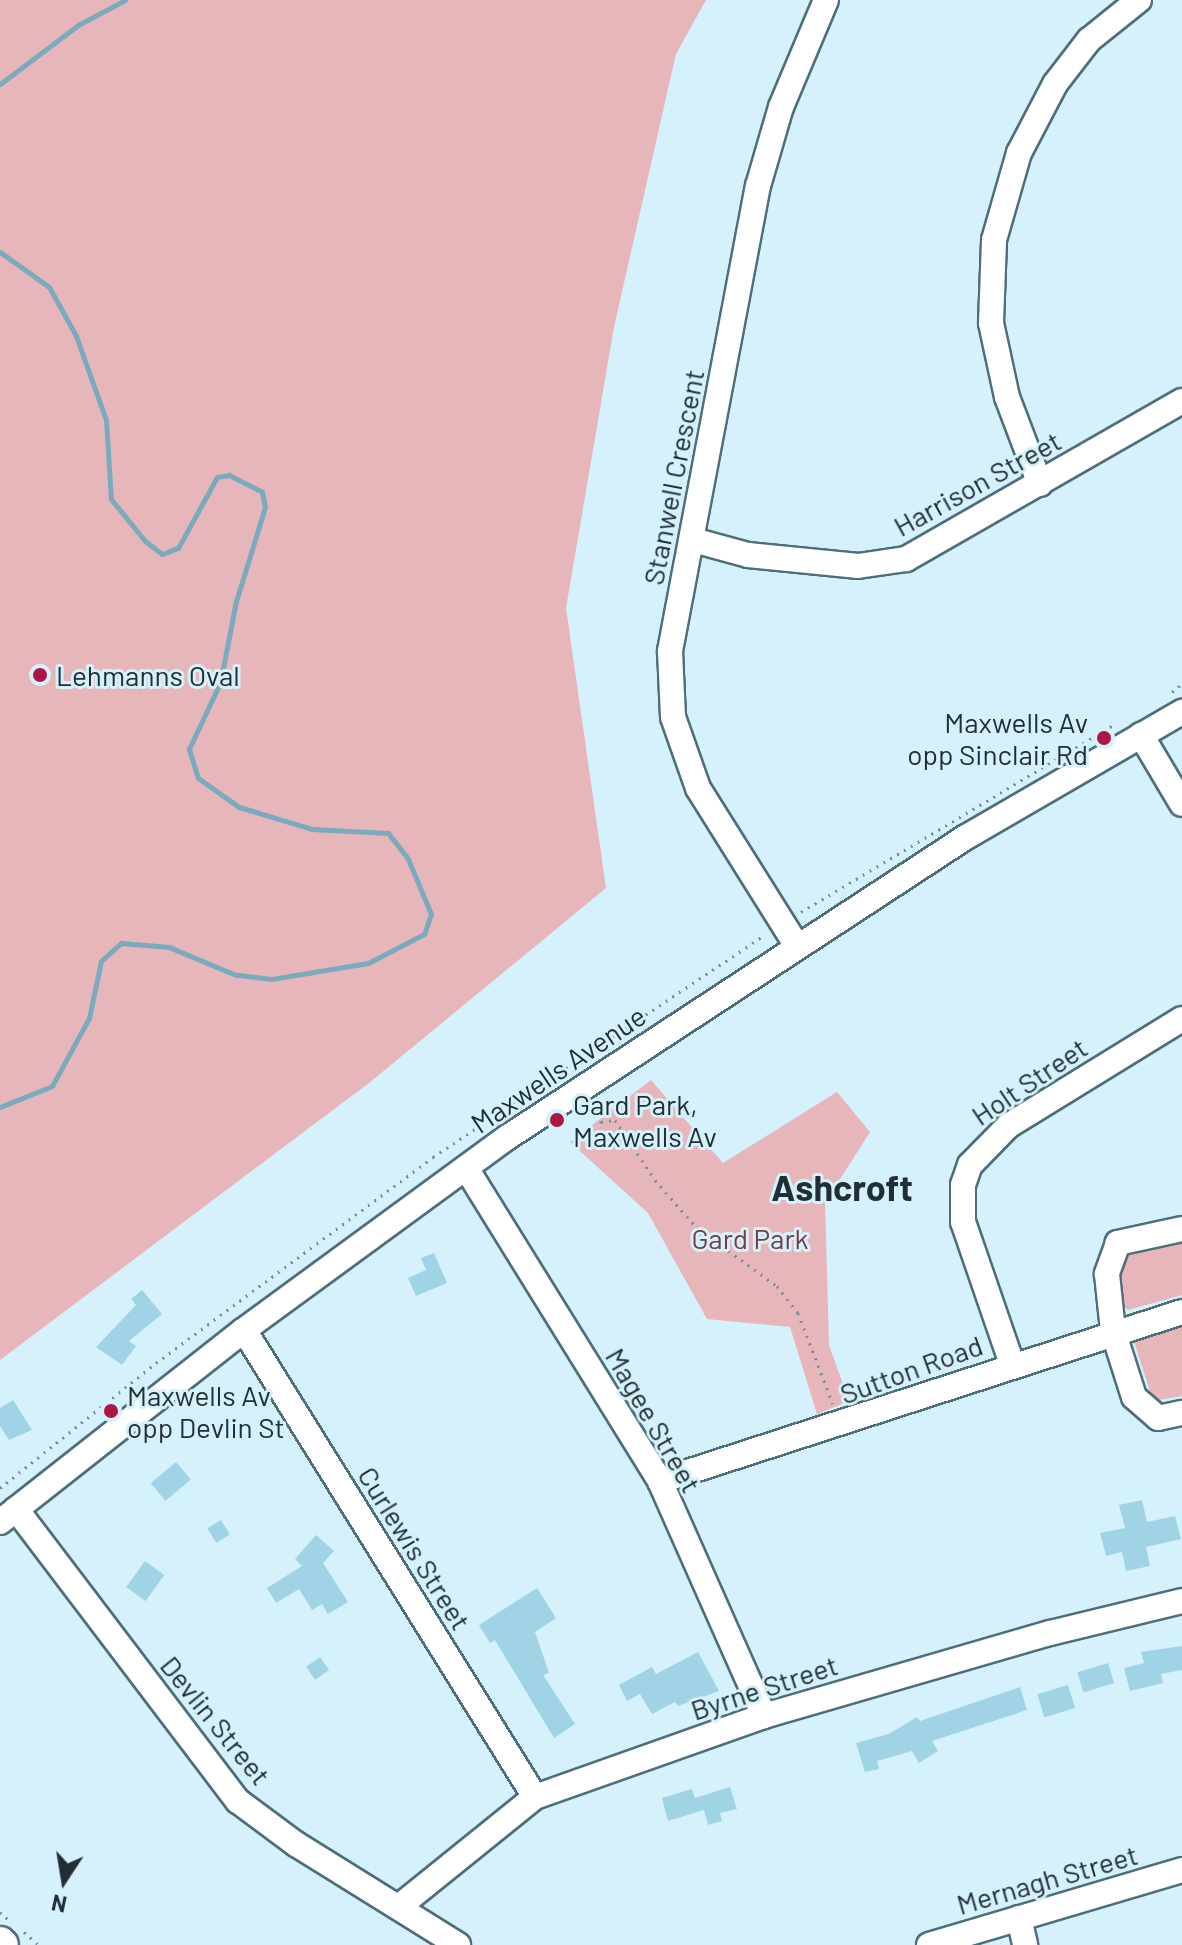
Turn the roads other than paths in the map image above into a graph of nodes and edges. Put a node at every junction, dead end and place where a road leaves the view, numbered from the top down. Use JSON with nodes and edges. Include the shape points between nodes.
{"nodes":[{"id":1,"x":826,"y":0,"type":"edge"},
{"id":2,"x":1139,"y":0,"type":"edge"},
{"id":3,"x":1182,"y":401,"type":"edge"},
{"id":4,"x":1040,"y":484,"type":"junction"},
{"id":5,"x":693,"y":540,"type":"junction"},
{"id":6,"x":1182,"y":712,"type":"edge"},
{"id":7,"x":1141,"y":735,"type":"junction"},
{"id":8,"x":1182,"y":804,"type":"edge"},
{"id":9,"x":797,"y":946,"type":"junction"},
{"id":10,"x":1182,"y":1019,"type":"edge"},
{"id":11,"x":466,"y":1168,"type":"junction"},
{"id":12,"x":1182,"y":1229,"type":"edge"},
{"id":13,"x":1182,"y":1312,"type":"edge"},
{"id":14,"x":244,"y":1330,"type":"junction"},
{"id":15,"x":1113,"y":1331,"type":"junction"},
{"id":16,"x":1012,"y":1364,"type":"junction"},
{"id":17,"x":1182,"y":1413,"type":"edge"},
{"id":18,"x":660,"y":1481,"type":"junction"},
{"id":19,"x":8,"y":1516,"type":"edge"},
{"id":20,"x":1182,"y":1601,"type":"edge"},
{"id":21,"x":764,"y":1716,"type":"junction"},
{"id":22,"x":535,"y":1797,"type":"junction"},
{"id":23,"x":1182,"y":1870,"type":"edge"},
{"id":24,"x":401,"y":1905,"type":"junction"},
{"id":25,"x":1019,"y":1918,"type":"junction"},
{"id":26,"x":458,"y":1945,"type":"edge"},
{"id":27,"x":929,"y":1945,"type":"edge"},
{"id":28,"x":1025,"y":1945,"type":"edge"}],
"edges":[{"from":1,"to":5,"type":"street","name":"Stanwell Crescent","via":[[781,107],[758,186]]},
{"from":2,"to":4,"type":"street","via":[[1089,40],[1055,84],[1019,153],[994,240],[991,323],[1007,397]]},
{"from":3,"to":4,"type":"street","name":"Harrison Street"},
{"from":4,"to":5,"type":"street","name":"Harrison Street","via":[[906,559],[858,566],[748,555]]},
{"from":5,"to":9,"type":"street","name":"Stanwell Crescent","via":[[670,651],[673,717],[698,788]]},
{"from":6,"to":7,"type":"street","name":"Maxwells Avenue"},
{"from":7,"to":8,"type":"street"},
{"from":7,"to":9,"type":"street","name":"Maxwells Avenue","via":[[966,837]]},
{"from":9,"to":11,"type":"street","name":"Maxwells Avenue"},
{"from":10,"to":16,"type":"street","name":"Holt Street","via":[[993,1136],[970,1165],[963,1185],[963,1222]]},
{"from":11,"to":14,"type":"street","name":"Maxwells Avenue"},
{"from":11,"to":18,"type":"street","name":"Magee Street"},
{"from":12,"to":15,"type":"street","via":[[1118,1243],[1107,1274]]},
{"from":13,"to":15,"type":"street","name":"Sutton Road"},
{"from":14,"to":19,"type":"street","name":"Maxwells Avenue"},
{"from":14,"to":22,"type":"street","name":"Curlewis Street"},
{"from":15,"to":16,"type":"street","name":"Sutton Road"},
{"from":15,"to":17,"type":"street","via":[[1134,1397],[1158,1418]]},
{"from":16,"to":18,"type":"street","name":"Sutton Road","via":[[841,1426]]},
{"from":18,"to":21,"type":"street","name":"Magee Street"},
{"from":19,"to":24,"type":"street","name":"Devlin Street","via":[[238,1801],[296,1844]]},
{"from":20,"to":21,"type":"street","name":"Byrne Street","via":[[1050,1633]]},
{"from":21,"to":22,"type":"street","name":"Byrne Street"},
{"from":22,"to":24,"type":"street","name":"Byrne Street"},
{"from":23,"to":25,"type":"street","name":"Mernagh Street"},
{"from":24,"to":26,"type":"street","name":"Devlin Street"},
{"from":25,"to":27,"type":"street","name":"Mernagh Street"},
{"from":25,"to":28,"type":"street"}]}
